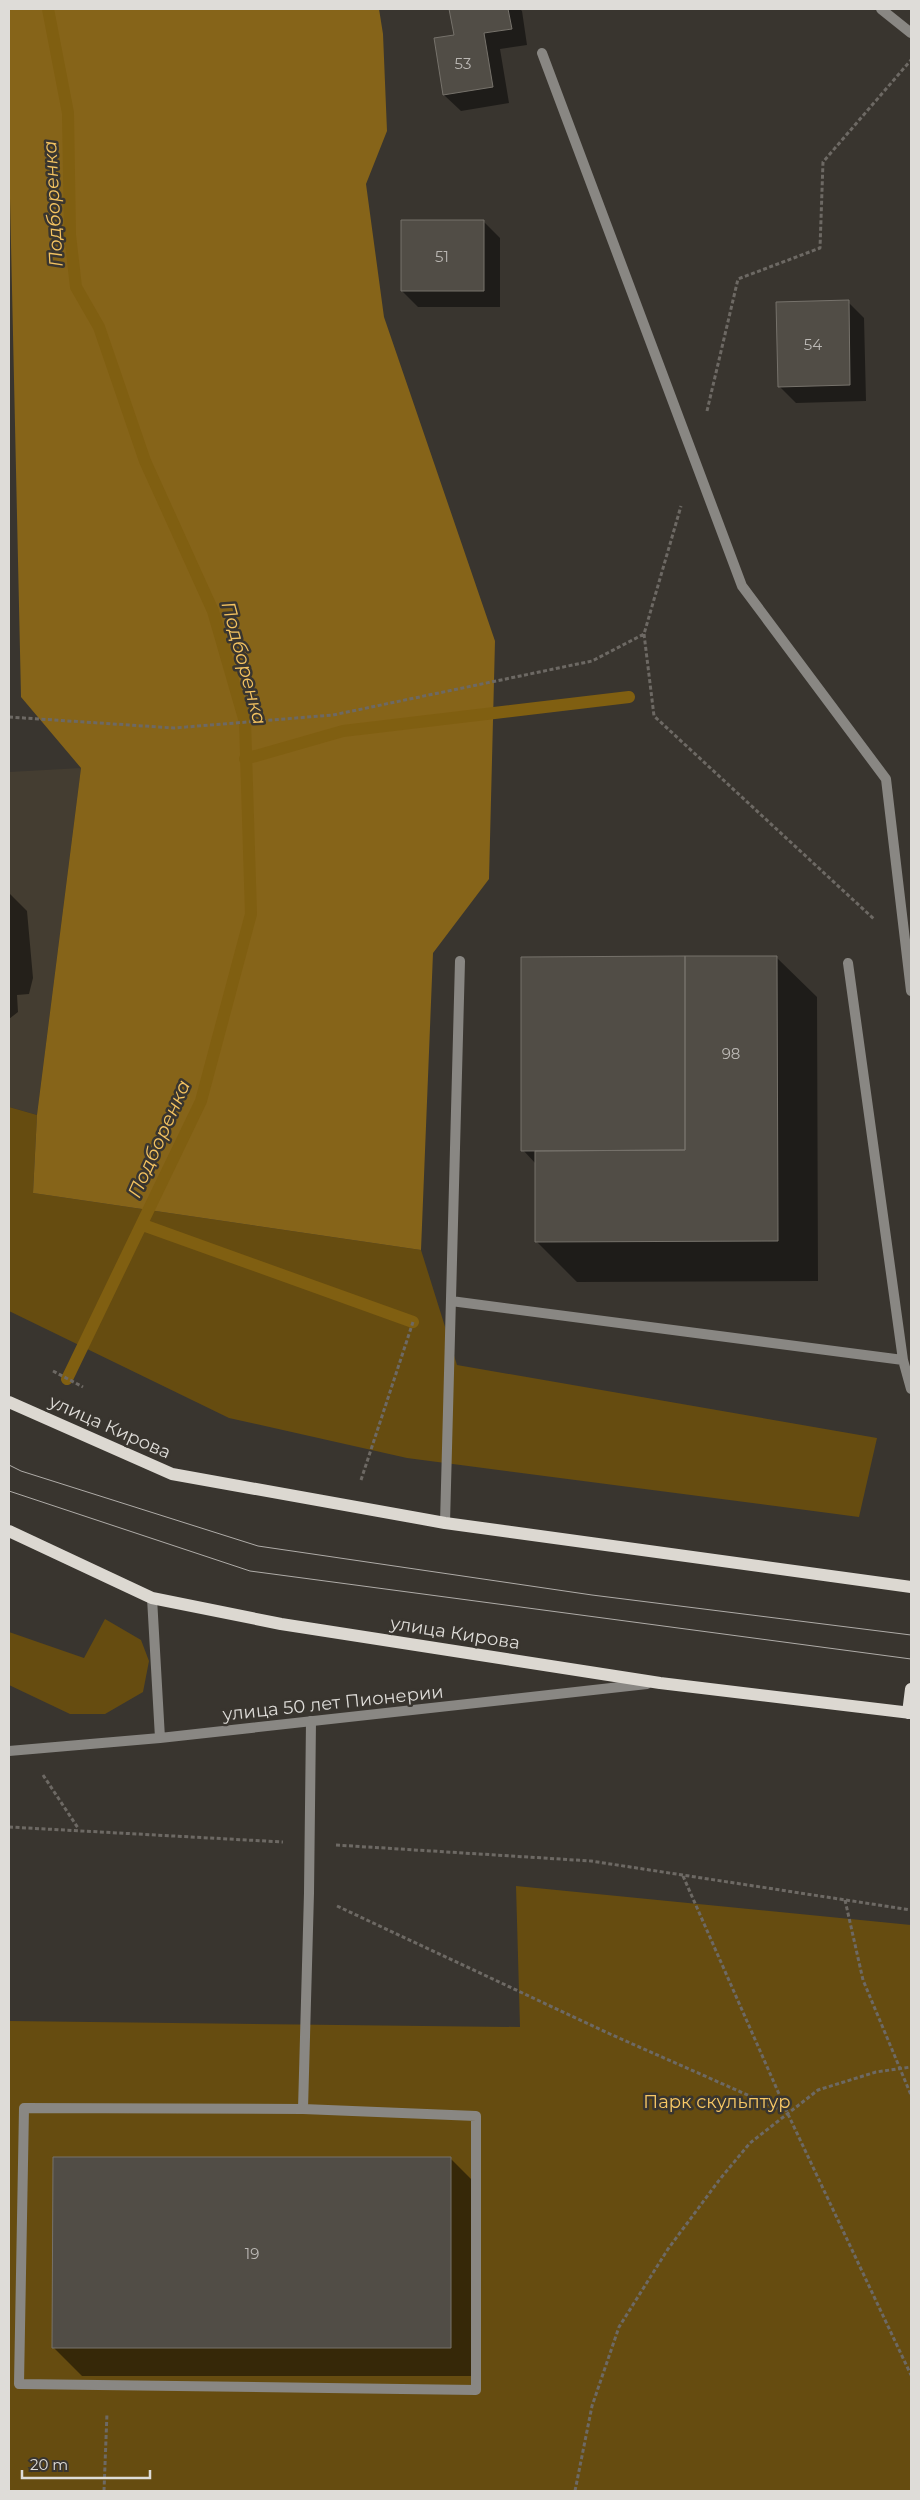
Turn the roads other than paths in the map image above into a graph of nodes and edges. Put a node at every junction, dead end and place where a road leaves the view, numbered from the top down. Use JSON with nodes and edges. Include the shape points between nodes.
{"nodes":[{"id":1,"x":882,"y":9,"type":"edge"},
{"id":2,"x":911,"y":33,"type":"edge"},
{"id":3,"x":542,"y":53,"type":"dead end"},
{"id":4,"x":460,"y":961,"type":"dead end"},
{"id":5,"x":848,"y":963,"type":"dead end"},
{"id":6,"x":911,"y":991,"type":"edge"},
{"id":7,"x":451,"y":1301,"type":"junction"},
{"id":8,"x":903,"y":1360,"type":"junction"},
{"id":9,"x":911,"y":1389,"type":"edge"},
{"id":10,"x":9,"y":1402,"type":"edge"},
{"id":11,"x":445,"y":1522,"type":"junction"},
{"id":12,"x":9,"y":1531,"type":"edge"},
{"id":13,"x":911,"y":1587,"type":"edge"},
{"id":14,"x":152,"y":1598,"type":"junction"},
{"id":15,"x":660,"y":1682,"type":"junction"},
{"id":16,"x":911,"y":1689,"type":"edge"},
{"id":17,"x":910,"y":1713,"type":"edge"},
{"id":18,"x":311,"y":1721,"type":"junction"},
{"id":19,"x":160,"y":1738,"type":"junction"},
{"id":20,"x":9,"y":1751,"type":"edge"},
{"id":21,"x":303,"y":2109,"type":"junction"}],
"edges":[{"from":1,"to":2,"type":"street"},
{"from":3,"to":6,"type":"street","via":[[742,586],[886,779]]},
{"from":4,"to":7,"type":"street"},
{"from":5,"to":8,"type":"street"},
{"from":7,"to":8,"type":"street"},
{"from":7,"to":11,"type":"street"},
{"from":8,"to":9,"type":"street"},
{"from":10,"to":11,"type":"main road","name":"улица Кирова","via":[[172,1474]]},
{"from":11,"to":13,"type":"main road","name":"улица Кирова"},
{"from":12,"to":14,"type":"main road","name":"улица Кирова"},
{"from":14,"to":15,"type":"main road","name":"улица Кирова","via":[[281,1624]]},
{"from":14,"to":19,"type":"street"},
{"from":15,"to":17,"type":"main road","name":"улица Кирова"},
{"from":15,"to":18,"type":"street","name":"улица 50 лет Пионерии"},
{"from":16,"to":17,"type":"main road"},
{"from":18,"to":19,"type":"street","name":"улица 50 лет Пионерии"},
{"from":18,"to":21,"type":"street"},
{"from":19,"to":20,"type":"street","name":"улица 50 лет Пионерии"},
{"from":21,"to":21,"type":"street","via":[[476,2116],[476,2390],[19,2384],[24,2108]]}]}
